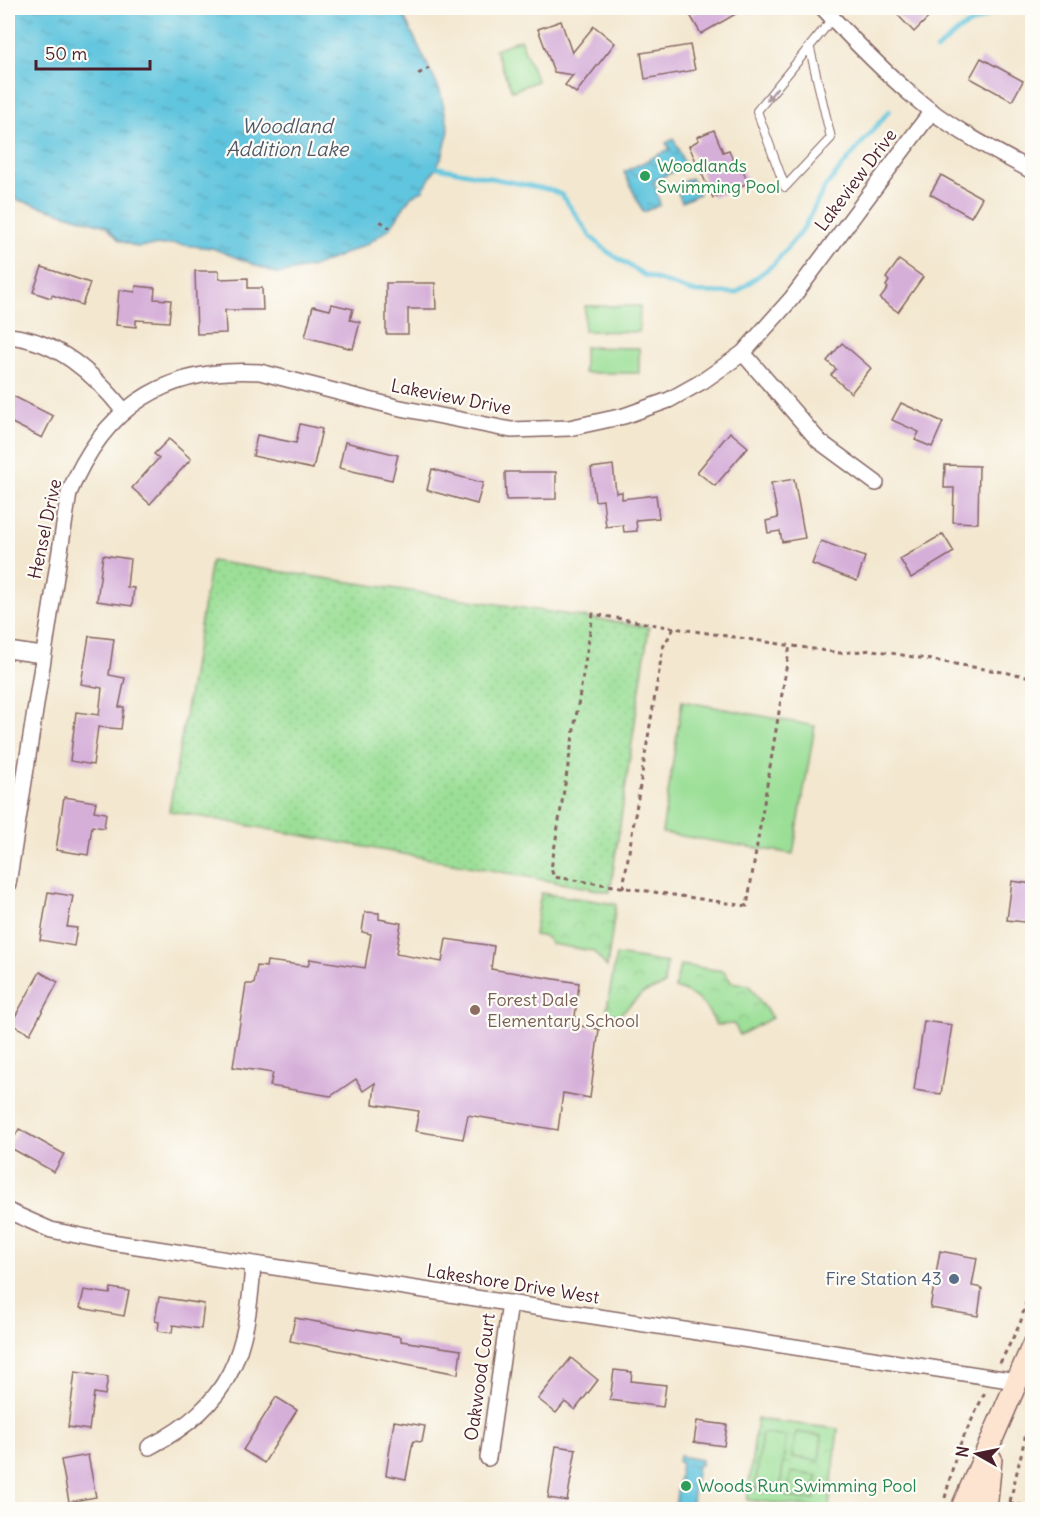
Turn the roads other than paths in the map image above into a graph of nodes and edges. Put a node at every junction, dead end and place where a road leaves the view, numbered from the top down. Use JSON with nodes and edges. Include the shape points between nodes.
{"nodes":[{"id":1,"x":828,"y":13,"type":"edge"},
{"id":2,"x":810,"y":49,"type":"junction"},
{"id":3,"x":932,"y":111,"type":"junction"},
{"id":4,"x":1032,"y":171,"type":"edge"},
{"id":5,"x":8,"y":336,"type":"edge"},
{"id":6,"x":743,"y":353,"type":"junction"},
{"id":7,"x":123,"y":410,"type":"junction"},
{"id":8,"x":876,"y":483,"type":"dead end"},
{"id":9,"x":8,"y":650,"type":"edge"},
{"id":10,"x":42,"y":655,"type":"junction"},
{"id":11,"x":8,"y":884,"type":"edge"},
{"id":12,"x":8,"y":1211,"type":"edge"},
{"id":13,"x":253,"y":1265,"type":"junction"},
{"id":14,"x":510,"y":1303,"type":"junction"},
{"id":15,"x":1032,"y":1347,"type":"edge"},
{"id":16,"x":1016,"y":1382,"type":"junction"},
{"id":17,"x":993,"y":1441,"type":"junction"},
{"id":18,"x":149,"y":1447,"type":"dead end"},
{"id":19,"x":488,"y":1458,"type":"dead end"},
{"id":20,"x":952,"y":1507,"type":"edge"},
{"id":21,"x":986,"y":1509,"type":"edge"}],
"edges":[{"from":1,"to":2,"type":"lane"},
{"from":1,"to":3,"type":"street"},
{"from":2,"to":2,"type":"lane","one_way":true,"via":[[757,111],[785,187],[831,138]]},
{"from":3,"to":4,"type":"street"},
{"from":3,"to":6,"type":"street","name":"Lakeview Drive","via":[[792,298]]},
{"from":5,"to":7,"type":"street","via":[[42,343],[73,359]]},
{"from":6,"to":7,"type":"street","name":"Lakeview Drive","via":[[669,400],[624,416],[569,428],[511,430],[260,372],[240,371],[200,374],[172,383]]},
{"from":6,"to":8,"type":"street","via":[[819,441]]},
{"from":7,"to":10,"type":"street","name":"Hensel Drive","via":[[99,436],[69,493]]},
{"from":9,"to":10,"type":"street"},
{"from":10,"to":11,"type":"street","name":"Hensel Drive"},
{"from":12,"to":13,"type":"street","name":"Lakeshore Drive West","via":[[51,1230]]},
{"from":13,"to":14,"type":"street","name":"Lakeshore Drive West"},
{"from":13,"to":18,"type":"street","via":[[241,1350],[228,1379],[195,1417]]},
{"from":14,"to":16,"type":"street","name":"Lakeshore Drive West"},
{"from":14,"to":19,"type":"street","name":"Oakwood Court"},
{"from":15,"to":16,"type":"street"},
{"from":16,"to":17,"type":"street"},
{"from":17,"to":20,"type":"street"},
{"from":17,"to":21,"type":"street"}]}
